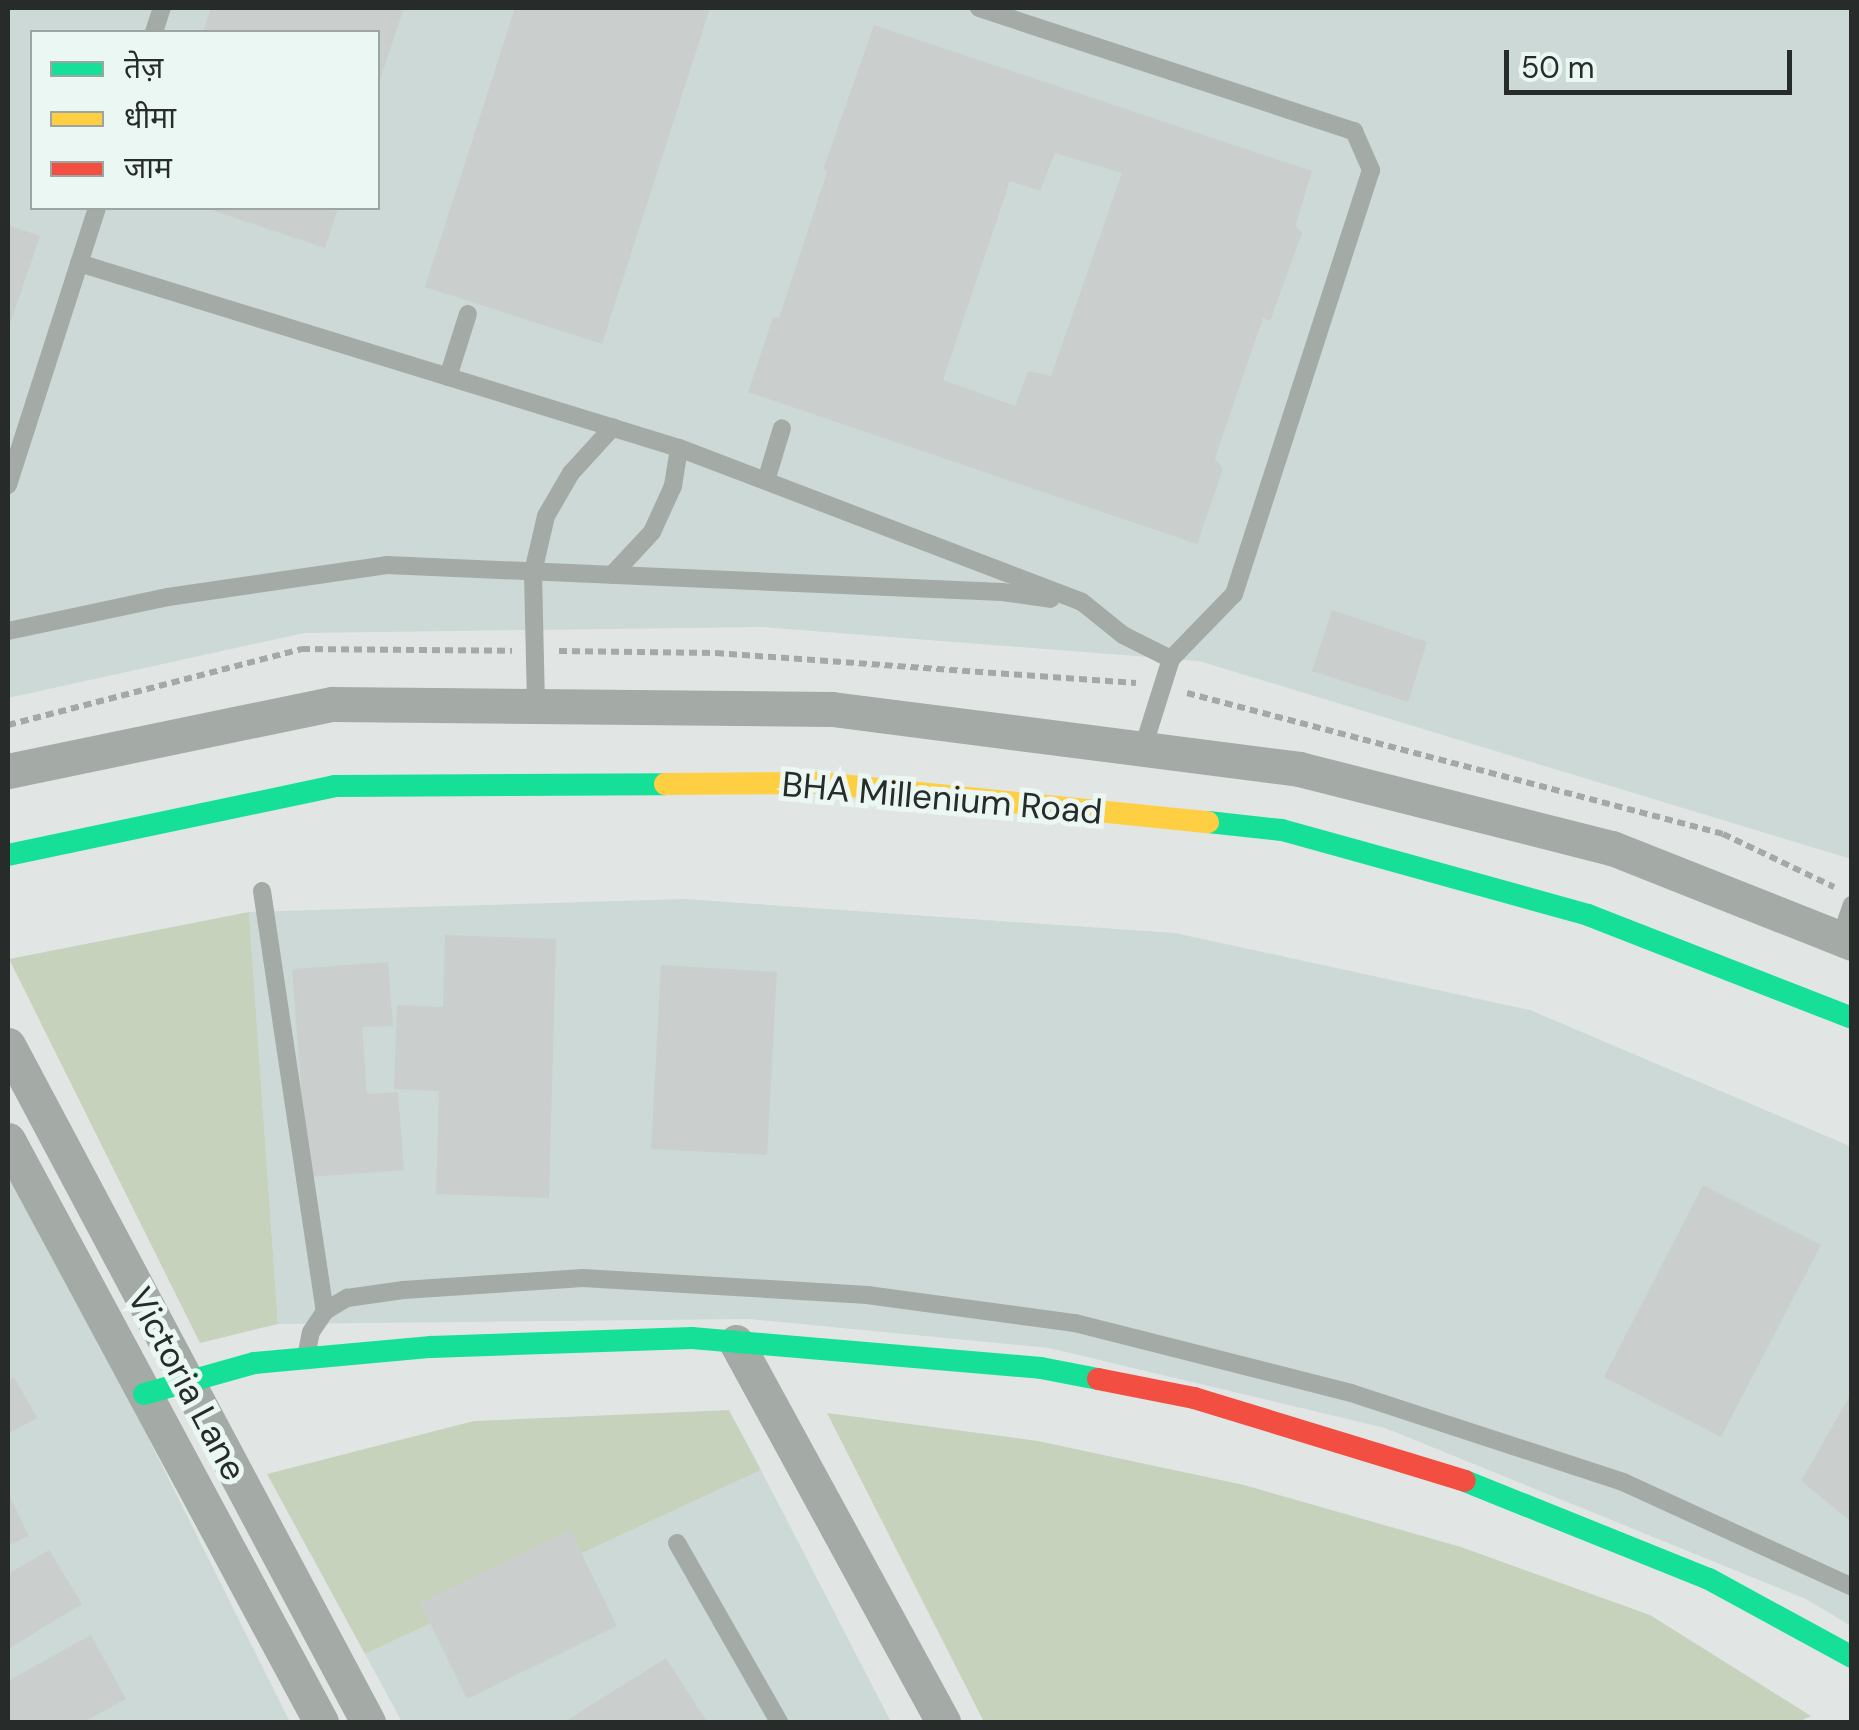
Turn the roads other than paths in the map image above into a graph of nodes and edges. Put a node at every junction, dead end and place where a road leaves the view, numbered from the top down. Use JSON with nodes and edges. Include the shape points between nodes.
{"nodes":[{"id":1,"x":979,"y":8,"type":"edge"},
{"id":2,"x":96,"y":210,"type":"edge"},
{"id":3,"x":79,"y":263,"type":"junction"},
{"id":4,"x":468,"y":314,"type":"dead end"},
{"id":5,"x":448,"y":377,"type":"junction"},
{"id":6,"x":613,"y":428,"type":"junction"},
{"id":7,"x":782,"y":428,"type":"dead end"},
{"id":8,"x":679,"y":448,"type":"junction"},
{"id":9,"x":766,"y":481,"type":"junction"},
{"id":10,"x":8,"y":485,"type":"edge"},
{"id":11,"x":533,"y":572,"type":"junction"},
{"id":12,"x":612,"y":576,"type":"junction"},
{"id":13,"x":1082,"y":602,"type":"junction"},
{"id":14,"x":8,"y":631,"type":"edge"},
{"id":15,"x":1171,"y":659,"type":"junction"},
{"id":16,"x":536,"y":706,"type":"junction"},
{"id":17,"x":1143,"y":748,"type":"junction"},
{"id":18,"x":8,"y":771,"type":"edge"},
{"id":19,"x":8,"y":856,"type":"edge"},
{"id":20,"x":262,"y":891,"type":"dead end"},
{"id":21,"x":1852,"y":905,"type":"edge"},
{"id":22,"x":1846,"y":941,"type":"edge"},
{"id":23,"x":1852,"y":1018,"type":"edge"},
{"id":24,"x":8,"y":1045,"type":"edge"},
{"id":25,"x":8,"y":1140,"type":"edge"},
{"id":26,"x":325,"y":1312,"type":"junction"},
{"id":27,"x":736,"y":1342,"type":"junction"},
{"id":28,"x":306,"y":1358,"type":"junction"},
{"id":29,"x":186,"y":1382,"type":"junction"},
{"id":30,"x":144,"y":1394,"type":"junction"},
{"id":31,"x":677,"y":1544,"type":"dead end"},
{"id":32,"x":1852,"y":1587,"type":"edge"},
{"id":33,"x":1852,"y":1657,"type":"edge"},
{"id":34,"x":321,"y":1722,"type":"edge"},
{"id":35,"x":368,"y":1722,"type":"edge"},
{"id":36,"x":778,"y":1722,"type":"edge"},
{"id":37,"x":943,"y":1722,"type":"edge"}],
"edges":[{"from":1,"to":15,"type":"lane","via":[[1354,130],[1370,170],[1234,594]]},
{"from":2,"to":3,"type":"lane"},
{"from":3,"to":5,"type":"lane"},
{"from":3,"to":10,"type":"lane"},
{"from":4,"to":5,"type":"lane"},
{"from":5,"to":6,"type":"lane"},
{"from":6,"to":8,"type":"lane"},
{"from":6,"to":11,"type":"lane","via":[[571,473],[546,516]]},
{"from":7,"to":9,"type":"lane"},
{"from":8,"to":9,"type":"lane"},
{"from":8,"to":12,"type":"lane","via":[[652,532]]},
{"from":9,"to":13,"type":"lane"},
{"from":11,"to":12,"type":"lane"},
{"from":11,"to":14,"type":"lane","via":[[387,565],[168,597]]},
{"from":11,"to":16,"type":"lane"},
{"from":12,"to":13,"type":"lane","via":[[1002,592]]},
{"from":13,"to":15,"type":"lane","via":[[1123,635]]},
{"from":15,"to":17,"type":"lane"},
{"from":16,"to":17,"type":"street","name":"BHA Millenium Road","via":[[832,708]]},
{"from":16,"to":18,"type":"street","name":"BHA Millenium Road","via":[[332,704]]},
{"from":17,"to":22,"type":"street","name":"BHA Millenium Road","via":[[1299,769],[1612,848]]},
{"from":19,"to":23,"type":"street","name":"BHA Millenium Road","via":[[335,786],[821,783],[1282,830],[1588,915]]},
{"from":20,"to":26,"type":"lane"},
{"from":21,"to":22,"type":"lane"},
{"from":24,"to":29,"type":"street","name":"Victoria Lane"},
{"from":25,"to":30,"type":"street","name":"Victoria Lane"},
{"from":26,"to":28,"type":"lane"},
{"from":26,"to":32,"type":"lane","via":[[347,1298],[403,1290],[583,1278],[867,1295],[1075,1323],[1351,1393],[1622,1482]]},
{"from":27,"to":28,"type":"street","via":[[450,1346]]},
{"from":27,"to":33,"type":"street","via":[[1040,1368],[1194,1398],[1462,1480],[1709,1579]]},
{"from":27,"to":37,"type":"street"},
{"from":28,"to":29,"type":"street"},
{"from":29,"to":30,"type":"street"},
{"from":29,"to":35,"type":"street","name":"Victoria Lane"},
{"from":30,"to":34,"type":"street","name":"Victoria Lane"},
{"from":31,"to":36,"type":"lane"}]}
